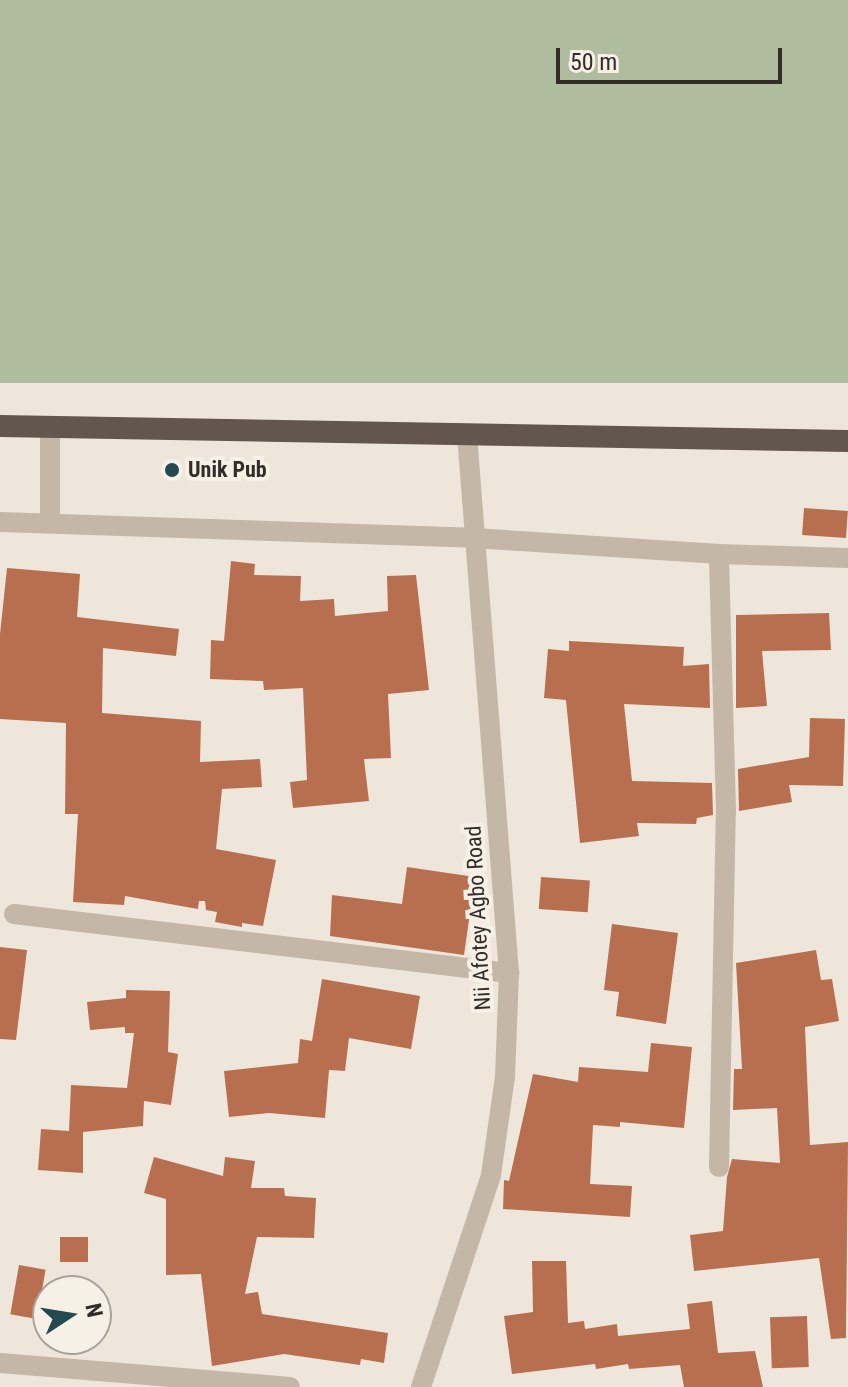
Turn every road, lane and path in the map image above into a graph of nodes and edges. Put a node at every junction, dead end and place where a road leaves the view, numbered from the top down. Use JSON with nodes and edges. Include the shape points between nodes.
{"nodes":[{"id":1,"x":0,"y":426,"type":"edge"},
{"id":2,"x":50,"y":427,"type":"junction"},
{"id":3,"x":467,"y":435,"type":"junction"},
{"id":4,"x":848,"y":441,"type":"edge"},
{"id":5,"x":0,"y":522,"type":"edge"},
{"id":6,"x":50,"y":523,"type":"junction"},
{"id":7,"x":473,"y":538,"type":"junction"},
{"id":8,"x":719,"y":554,"type":"junction"},
{"id":9,"x":848,"y":558,"type":"edge"},
{"id":10,"x":14,"y":914,"type":"dead end"},
{"id":11,"x":509,"y":973,"type":"junction"},
{"id":12,"x":719,"y":1167,"type":"dead end"},
{"id":13,"x":0,"y":1363,"type":"edge"},
{"id":14,"x":290,"y":1387,"type":"edge"},
{"id":15,"x":421,"y":1387,"type":"edge"}],
"edges":[{"from":1,"to":2,"type":"highway"},
{"from":2,"to":3,"type":"highway"},
{"from":2,"to":6,"type":"street"},
{"from":3,"to":4,"type":"highway"},
{"from":3,"to":7,"type":"street","name":"Nii Afotey Agbo Road"},
{"from":5,"to":6,"type":"street"},
{"from":6,"to":7,"type":"street"},
{"from":7,"to":8,"type":"street"},
{"from":7,"to":11,"type":"street","name":"Nii Afotey Agbo Road"},
{"from":8,"to":9,"type":"street"},
{"from":8,"to":12,"type":"street","via":[[726,810]]},
{"from":10,"to":11,"type":"street"},
{"from":11,"to":15,"type":"street","name":"Nii Afotey Agbo Road","via":[[505,1077],[491,1175]]},
{"from":13,"to":14,"type":"street"}]}
